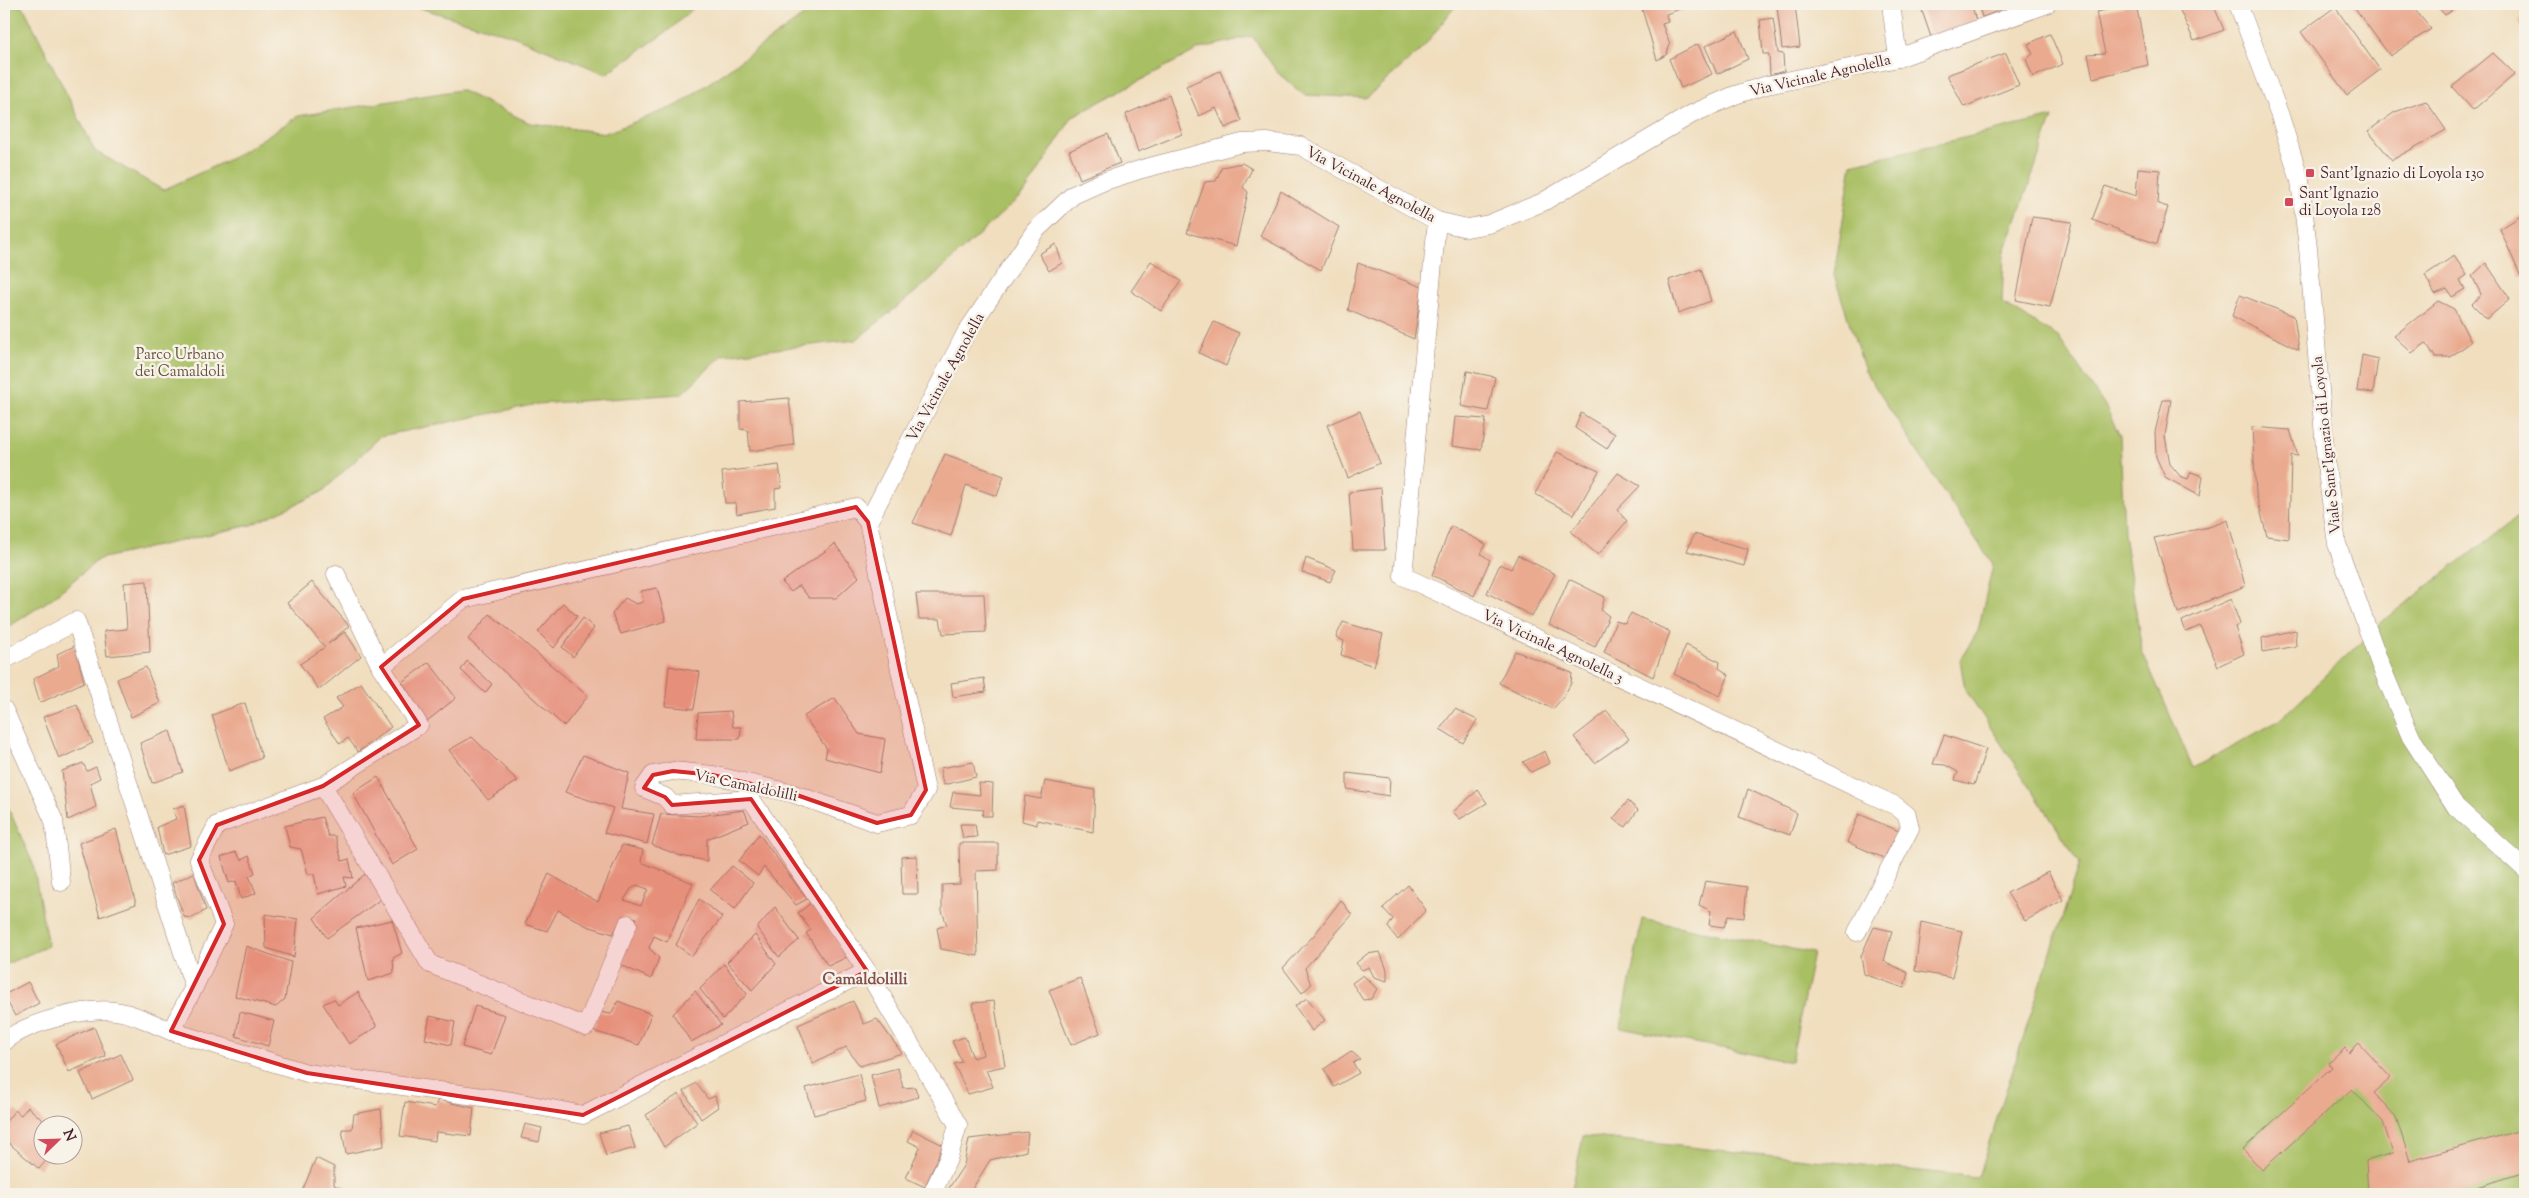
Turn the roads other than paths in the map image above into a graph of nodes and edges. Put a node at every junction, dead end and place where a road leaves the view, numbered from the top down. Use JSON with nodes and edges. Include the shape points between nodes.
{"nodes":[{"id":1,"x":1891,"y":4,"type":"edge"},
{"id":2,"x":2047,"y":4,"type":"edge"},
{"id":3,"x":2238,"y":4,"type":"edge"},
{"id":4,"x":1898,"y":58,"type":"junction"},
{"id":5,"x":1437,"y":220,"type":"junction"},
{"id":6,"x":868,"y":522,"type":"junction"},
{"id":7,"x":336,"y":574,"type":"dead end"},
{"id":8,"x":4,"y":660,"type":"edge"},
{"id":9,"x":381,"y":667,"type":"junction"},
{"id":10,"x":4,"y":710,"type":"edge"},
{"id":11,"x":323,"y":786,"type":"junction"},
{"id":12,"x":2525,"y":869,"type":"edge"},
{"id":13,"x":61,"y":882,"type":"dead end"},
{"id":14,"x":628,"y":924,"type":"dead end"},
{"id":15,"x":1857,"y":932,"type":"dead end"},
{"id":16,"x":867,"y":971,"type":"junction"},
{"id":17,"x":194,"y":987,"type":"junction"},
{"id":18,"x":171,"y":1031,"type":"junction"},
{"id":19,"x":4,"y":1042,"type":"edge"},
{"id":20,"x":932,"y":1194,"type":"edge"}],
"edges":[{"from":1,"to":4,"type":"street"},
{"from":2,"to":4,"type":"street","name":"Via Vicinale Agnolella"},
{"from":3,"to":12,"type":"street","name":"Viale Sant'Ignazio di Loyola","via":[[2280,116],[2300,181],[2327,472],[2337,544],[2380,664],[2411,738],[2456,806]]},
{"from":4,"to":5,"type":"street","name":"Via Vicinale Agnolella","via":[[1767,85],[1735,95],[1692,114],[1543,202],[1489,224],[1467,228]]},
{"from":5,"to":6,"type":"street","name":"Via Vicinale Agnolella","via":[[1301,146],[1267,142],[1242,143],[1142,169],[1073,195],[1035,231],[966,333]]},
{"from":5,"to":15,"type":"street","name":"Via Vicinale Agnolella 3","via":[[1403,576],[1896,806],[1907,815],[1910,828]]},
{"from":6,"to":9,"type":"street","via":[[856,507],[463,599]]},
{"from":6,"to":16,"type":"street","name":"Via Camaldolilli","via":[[926,790],[911,815],[877,823],[791,792],[705,774],[673,771],[653,775],[644,788],[665,797],[672,805],[751,799]]},
{"from":7,"to":9,"type":"street"},
{"from":8,"to":17,"type":"street","via":[[76,621]]},
{"from":9,"to":11,"type":"street","via":[[419,725]]},
{"from":10,"to":13,"type":"street","via":[[54,821]]},
{"from":11,"to":14,"type":"street","via":[[430,964],[586,1027]]},
{"from":11,"to":17,"type":"street","via":[[217,825],[199,860],[224,924]]},
{"from":16,"to":18,"type":"street","via":[[583,1115],[307,1073]]},
{"from":16,"to":20,"type":"street","name":"Via Camaldolilli","via":[[958,1125],[948,1159]]},
{"from":17,"to":18,"type":"street"},
{"from":18,"to":19,"type":"street","via":[[122,1012],[102,1010],[58,1018],[21,1031]]}]}
